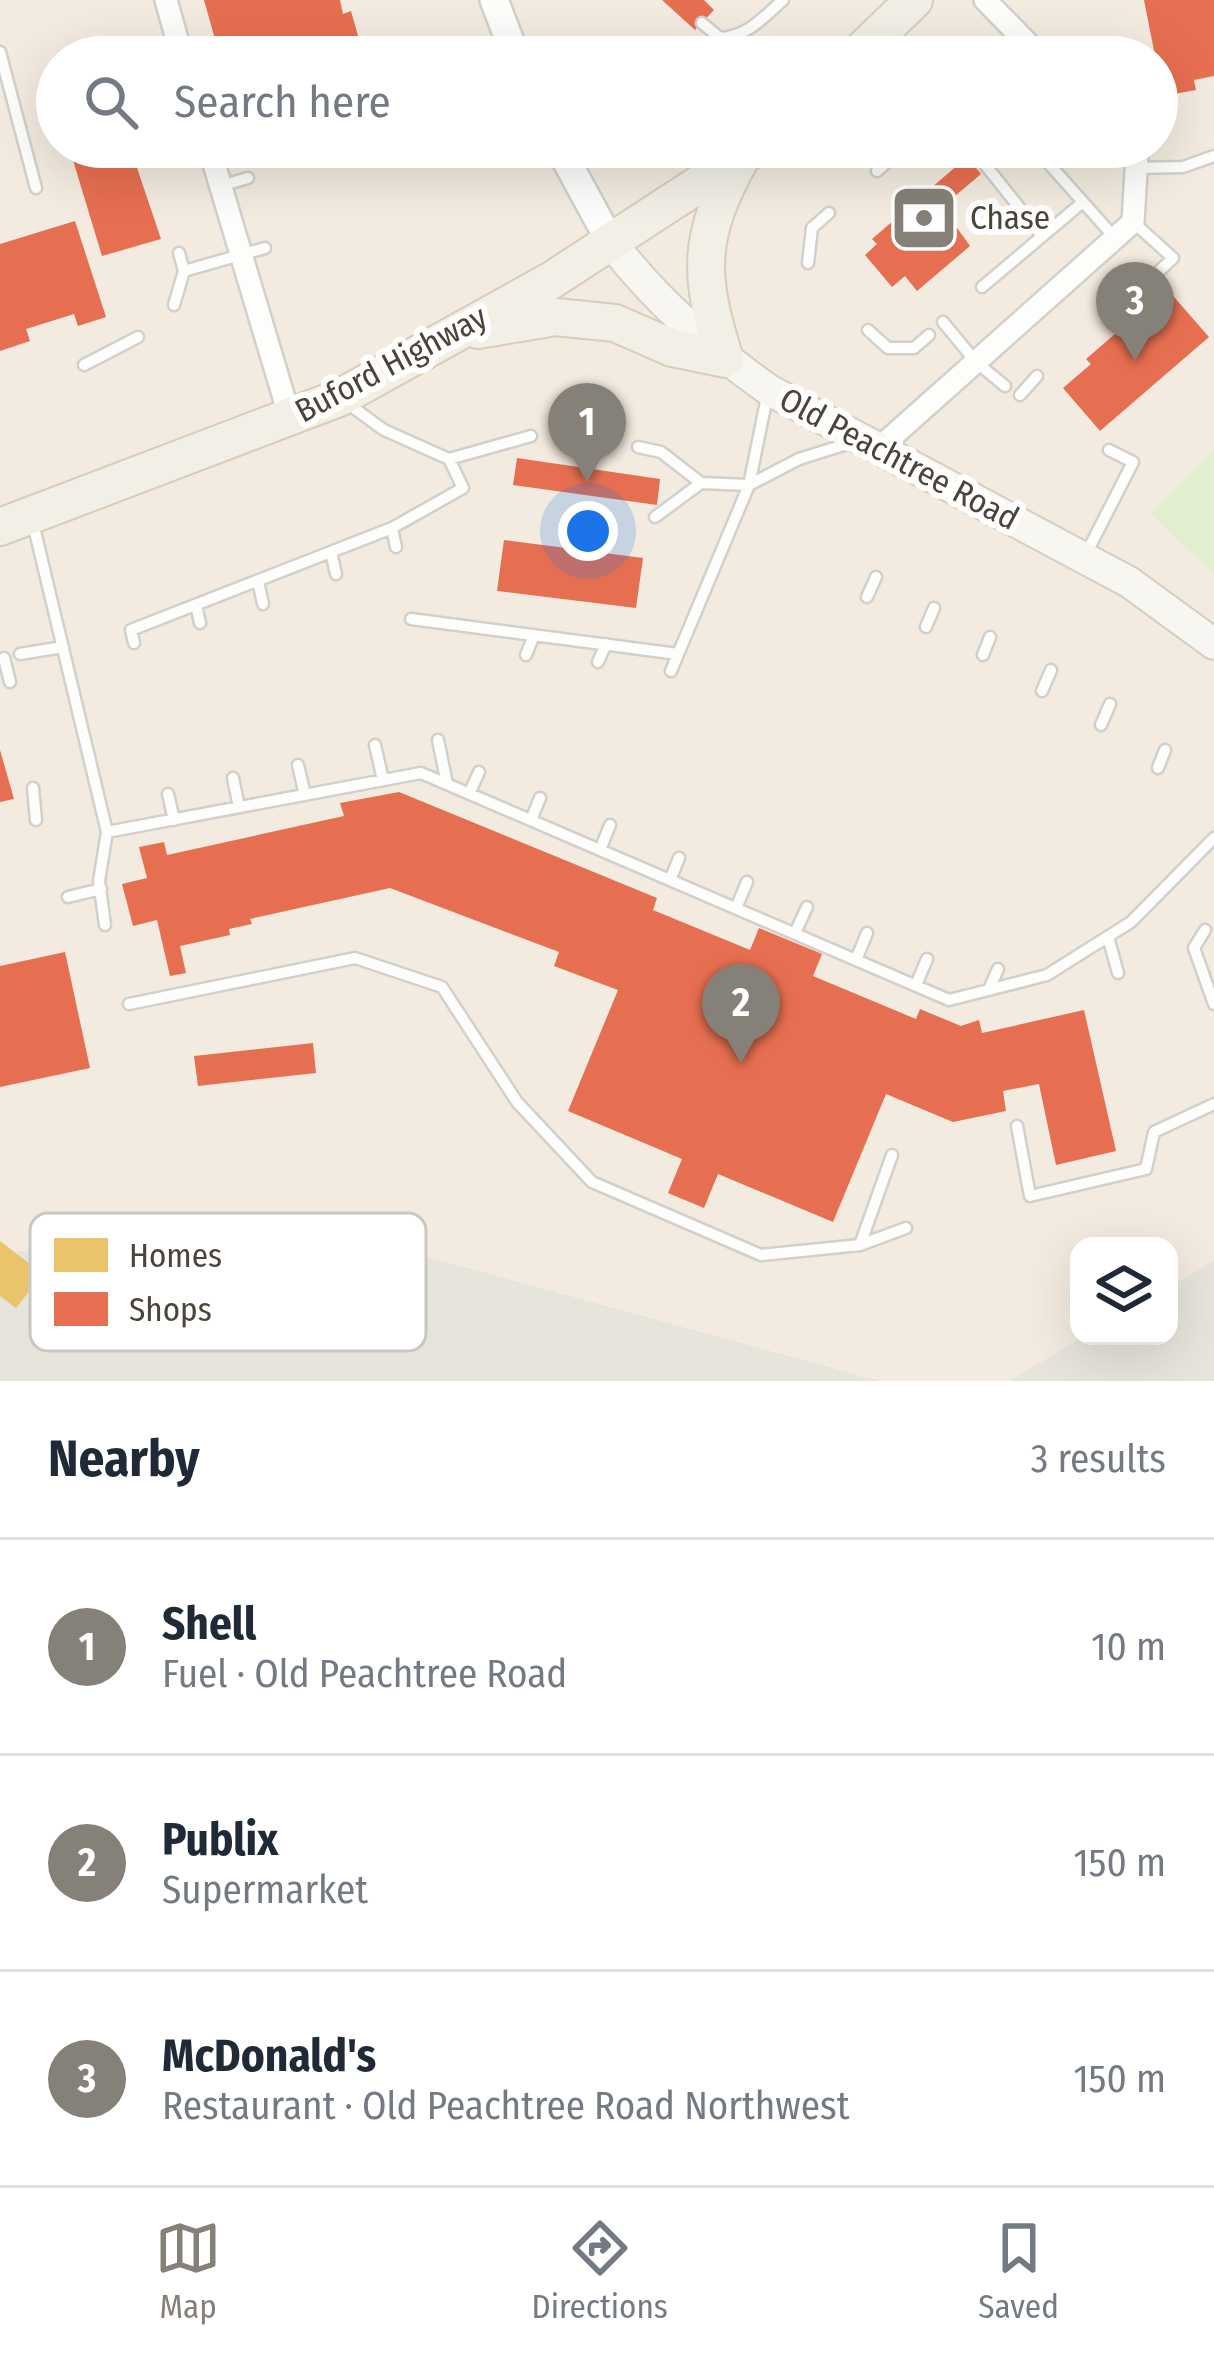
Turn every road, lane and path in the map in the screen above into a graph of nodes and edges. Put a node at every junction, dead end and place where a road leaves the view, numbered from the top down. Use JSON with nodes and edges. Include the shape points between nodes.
{"nodes":[{"id":1,"x":494,"y":0,"type":"edge"},
{"id":2,"x":914,"y":0,"type":"edge"},
{"id":3,"x":986,"y":0,"type":"edge"},
{"id":4,"x":781,"y":1,"type":"edge"},
{"id":5,"x":702,"y":22,"type":"dead end"},
{"id":6,"x":508,"y":36,"type":"edge"},
{"id":7,"x":718,"y":36,"type":"edge"},
{"id":8,"x":737,"y":36,"type":"edge"},
{"id":9,"x":877,"y":36,"type":"edge"},
{"id":10,"x":1021,"y":36,"type":"edge"},
{"id":11,"x":0,"y":52,"type":"edge"},
{"id":12,"x":4,"y":82,"type":"edge"},
{"id":13,"x":1214,"y":156,"type":"edge"},
{"id":14,"x":1178,"y":166,"type":"edge"},
{"id":15,"x":215,"y":168,"type":"edge"},
{"id":16,"x":570,"y":168,"type":"edge"},
{"id":17,"x":724,"y":168,"type":"edge"},
{"id":18,"x":738,"y":168,"type":"edge"},
{"id":19,"x":880,"y":168,"type":"edge"},
{"id":20,"x":988,"y":168,"type":"edge"},
{"id":21,"x":1053,"y":168,"type":"edge"},
{"id":22,"x":1132,"y":168,"type":"edge"},
{"id":23,"x":877,"y":171,"type":"dead end"},
{"id":24,"x":248,"y":178,"type":"dead end"},
{"id":25,"x":220,"y":186,"type":"junction"},
{"id":26,"x":36,"y":188,"type":"dead end"},
{"id":27,"x":1083,"y":202,"type":"junction"},
{"id":28,"x":829,"y":213,"type":"dead end"},
{"id":29,"x":1133,"y":222,"type":"junction"},
{"id":30,"x":1042,"y":236,"type":"junction"},
{"id":31,"x":1115,"y":238,"type":"junction"},
{"id":32,"x":610,"y":241,"type":"junction"},
{"id":33,"x":265,"y":248,"type":"dead end"},
{"id":34,"x":179,"y":253,"type":"dead end"},
{"id":35,"x":241,"y":255,"type":"junction"},
{"id":36,"x":808,"y":263,"type":"dead end"},
{"id":37,"x":184,"y":272,"type":"junction"},
{"id":38,"x":1156,"y":274,"type":"dead end"},
{"id":39,"x":982,"y":287,"type":"dead end"},
{"id":40,"x":174,"y":305,"type":"dead end"},
{"id":41,"x":943,"y":322,"type":"dead end"},
{"id":42,"x":868,"y":331,"type":"dead end"},
{"id":43,"x":452,"y":335,"type":"junction"},
{"id":44,"x":929,"y":335,"type":"dead end"},
{"id":45,"x":138,"y":338,"type":"dead end"},
{"id":46,"x":724,"y":358,"type":"junction"},
{"id":47,"x":976,"y":362,"type":"junction"},
{"id":48,"x":84,"y":365,"type":"dead end"},
{"id":49,"x":1037,"y":376,"type":"dead end"},
{"id":50,"x":1005,"y":386,"type":"dead end"},
{"id":51,"x":769,"y":390,"type":"junction"},
{"id":52,"x":1020,"y":395,"type":"dead end"},
{"id":53,"x":339,"y":398,"type":"junction"},
{"id":54,"x":290,"y":418,"type":"junction"},
{"id":55,"x":531,"y":436,"type":"dead end"},
{"id":56,"x":869,"y":445,"type":"junction"},
{"id":57,"x":638,"y":447,"type":"dead end"},
{"id":58,"x":1109,"y":450,"type":"dead end"},
{"id":59,"x":449,"y":458,"type":"junction"},
{"id":60,"x":701,"y":483,"type":"junction"},
{"id":61,"x":749,"y":485,"type":"junction"},
{"id":62,"x":655,"y":517,"type":"dead end"},
{"id":63,"x":16,"y":521,"type":"edge"},
{"id":64,"x":392,"y":528,"type":"junction"},
{"id":65,"x":396,"y":547,"type":"dead end"},
{"id":66,"x":331,"y":552,"type":"junction"},
{"id":67,"x":1084,"y":557,"type":"junction"},
{"id":68,"x":336,"y":574,"type":"dead end"},
{"id":69,"x":876,"y":577,"type":"dead end"},
{"id":70,"x":258,"y":580,"type":"junction"},
{"id":71,"x":867,"y":597,"type":"dead end"},
{"id":72,"x":196,"y":604,"type":"junction"},
{"id":73,"x":263,"y":604,"type":"dead end"},
{"id":74,"x":934,"y":608,"type":"dead end"},
{"id":75,"x":411,"y":619,"type":"dead end"},
{"id":76,"x":200,"y":623,"type":"dead end"},
{"id":77,"x":926,"y":627,"type":"dead end"},
{"id":78,"x":534,"y":635,"type":"junction"},
{"id":79,"x":990,"y":638,"type":"dead end"},
{"id":80,"x":134,"y":643,"type":"dead end"},
{"id":81,"x":606,"y":644,"type":"junction"},
{"id":82,"x":1214,"y":644,"type":"edge"},
{"id":83,"x":63,"y":647,"type":"junction"},
{"id":84,"x":20,"y":654,"type":"dead end"},
{"id":85,"x":679,"y":654,"type":"junction"},
{"id":86,"x":526,"y":655,"type":"dead end"},
{"id":87,"x":983,"y":655,"type":"dead end"},
{"id":88,"x":4,"y":658,"type":"dead end"},
{"id":89,"x":598,"y":662,"type":"dead end"},
{"id":90,"x":1052,"y":670,"type":"dead end"},
{"id":91,"x":671,"y":671,"type":"dead end"},
{"id":92,"x":10,"y":682,"type":"dead end"},
{"id":93,"x":1042,"y":691,"type":"dead end"},
{"id":94,"x":1110,"y":704,"type":"dead end"},
{"id":95,"x":1101,"y":725,"type":"dead end"},
{"id":96,"x":438,"y":740,"type":"dead end"},
{"id":97,"x":375,"y":745,"type":"dead end"},
{"id":98,"x":1166,"y":750,"type":"dead end"},
{"id":99,"x":298,"y":765,"type":"dead end"},
{"id":100,"x":1158,"y":769,"type":"dead end"},
{"id":101,"x":479,"y":772,"type":"dead end"},
{"id":102,"x":232,"y":778,"type":"dead end"},
{"id":103,"x":383,"y":780,"type":"junction"},
{"id":104,"x":447,"y":784,"type":"junction"},
{"id":105,"x":33,"y":788,"type":"dead end"},
{"id":106,"x":168,"y":794,"type":"dead end"},
{"id":107,"x":470,"y":794,"type":"junction"},
{"id":108,"x":305,"y":795,"type":"junction"},
{"id":109,"x":540,"y":797,"type":"dead end"},
{"id":110,"x":239,"y":808,"type":"junction"},
{"id":111,"x":36,"y":820,"type":"dead end"},
{"id":112,"x":174,"y":820,"type":"junction"},
{"id":113,"x":530,"y":820,"type":"junction"},
{"id":114,"x":610,"y":825,"type":"dead end"},
{"id":115,"x":106,"y":832,"type":"junction"},
{"id":116,"x":1214,"y":838,"type":"edge"},
{"id":117,"x":600,"y":850,"type":"junction"},
{"id":118,"x":679,"y":858,"type":"dead end"},
{"id":119,"x":670,"y":880,"type":"junction"},
{"id":120,"x":747,"y":882,"type":"dead end"},
{"id":121,"x":101,"y":890,"type":"junction"},
{"id":122,"x":68,"y":897,"type":"dead end"},
{"id":123,"x":807,"y":907,"type":"dead end"},
{"id":124,"x":736,"y":908,"type":"junction"},
{"id":125,"x":105,"y":925,"type":"dead end"},
{"id":126,"x":1205,"y":930,"type":"dead end"},
{"id":127,"x":795,"y":933,"type":"junction"},
{"id":128,"x":867,"y":934,"type":"dead end"},
{"id":129,"x":1108,"y":937,"type":"junction"},
{"id":130,"x":1082,"y":938,"type":"dead end"},
{"id":131,"x":926,"y":959,"type":"dead end"},
{"id":132,"x":1073,"y":959,"type":"junction"},
{"id":133,"x":856,"y":960,"type":"junction"},
{"id":134,"x":998,"y":969,"type":"dead end"},
{"id":135,"x":1118,"y":974,"type":"dead end"},
{"id":136,"x":916,"y":985,"type":"junction"},
{"id":137,"x":989,"y":989,"type":"junction"},
{"id":138,"x":129,"y":1004,"type":"dead end"},
{"id":139,"x":1214,"y":1004,"type":"edge"},
{"id":140,"x":1214,"y":1104,"type":"edge"},
{"id":141,"x":1017,"y":1126,"type":"dead end"},
{"id":142,"x":892,"y":1155,"type":"dead end"},
{"id":143,"x":906,"y":1228,"type":"dead end"},
{"id":144,"x":860,"y":1245,"type":"junction"}],
"edges":[{"from":1,"to":6,"type":"street"},
{"from":2,"to":9,"type":"main road"},
{"from":3,"to":10,"type":"street"},
{"from":4,"to":8,"type":"lane"},
{"from":5,"to":7,"type":"lane"},
{"from":11,"to":12,"type":"lane"},
{"from":12,"to":26,"type":"lane"},
{"from":13,"to":14,"type":"lane"},
{"from":15,"to":25,"type":"street"},
{"from":16,"to":32,"type":"street"},
{"from":17,"to":32,"type":"main road","name":"Buford Highway"},
{"from":18,"to":46,"type":"main road","via":[[703,261]]},
{"from":19,"to":23,"type":"lane"},
{"from":20,"to":30,"type":"lane"},
{"from":21,"to":27,"type":"lane"},
{"from":22,"to":29,"type":"street"},
{"from":24,"to":25,"type":"lane"},
{"from":25,"to":35,"type":"street"},
{"from":27,"to":30,"type":"lane"},
{"from":27,"to":31,"type":"lane"},
{"from":28,"to":36,"type":"lane","via":[[812,228]]},
{"from":29,"to":31,"type":"street"},
{"from":29,"to":38,"type":"lane","via":[[1173,258]]},
{"from":30,"to":39,"type":"lane"},
{"from":31,"to":47,"type":"street"},
{"from":32,"to":43,"type":"main road","name":"Buford Highway"},
{"from":32,"to":46,"type":"main road","name":"Old Peachtree Road"},
{"from":33,"to":35,"type":"lane"},
{"from":34,"to":37,"type":"lane"},
{"from":35,"to":37,"type":"lane"},
{"from":35,"to":54,"type":"street"},
{"from":37,"to":40,"type":"lane"},
{"from":41,"to":47,"type":"lane"},
{"from":42,"to":44,"type":"lane","via":[[888,348],[914,348]]},
{"from":43,"to":46,"type":"main road","via":[[556,317],[615,323],[672,348]]},
{"from":43,"to":53,"type":"main road","name":"Buford Highway"},
{"from":45,"to":48,"type":"lane"},
{"from":46,"to":51,"type":"main road","name":"Old Peachtree Road"},
{"from":47,"to":50,"type":"lane"},
{"from":47,"to":56,"type":"street"},
{"from":49,"to":52,"type":"lane"},
{"from":51,"to":56,"type":"main road","name":"Old Peachtree Road"},
{"from":51,"to":61,"type":"lane"},
{"from":53,"to":54,"type":"main road","name":"Buford Highway"},
{"from":53,"to":59,"type":"lane","via":[[384,430]]},
{"from":54,"to":63,"type":"main road","name":"Buford Highway"},
{"from":55,"to":59,"type":"lane"},
{"from":56,"to":61,"type":"lane","via":[[799,459]]},
{"from":56,"to":67,"type":"main road","name":"Old Peachtree Road"},
{"from":57,"to":60,"type":"lane","via":[[661,452]]},
{"from":58,"to":67,"type":"lane","via":[[1133,463]]},
{"from":59,"to":64,"type":"lane","via":[[463,488]]},
{"from":60,"to":61,"type":"lane"},
{"from":60,"to":62,"type":"lane"},
{"from":61,"to":85,"type":"lane"},
{"from":63,"to":83,"type":"lane"},
{"from":64,"to":65,"type":"lane"},
{"from":64,"to":66,"type":"lane"},
{"from":66,"to":68,"type":"lane"},
{"from":66,"to":70,"type":"lane"},
{"from":67,"to":82,"type":"main road","name":"Old Peachtree Road"},
{"from":69,"to":71,"type":"lane"},
{"from":70,"to":72,"type":"lane"},
{"from":70,"to":73,"type":"lane"},
{"from":72,"to":76,"type":"lane"},
{"from":72,"to":80,"type":"lane","via":[[131,630]]},
{"from":74,"to":77,"type":"lane"},
{"from":75,"to":78,"type":"lane"},
{"from":78,"to":81,"type":"lane"},
{"from":78,"to":86,"type":"lane"},
{"from":79,"to":87,"type":"lane"},
{"from":81,"to":85,"type":"lane"},
{"from":81,"to":89,"type":"lane"},
{"from":83,"to":84,"type":"lane"},
{"from":83,"to":115,"type":"lane"},
{"from":85,"to":91,"type":"lane"},
{"from":88,"to":92,"type":"lane"},
{"from":90,"to":93,"type":"lane"},
{"from":94,"to":95,"type":"lane"},
{"from":96,"to":104,"type":"lane"},
{"from":97,"to":103,"type":"lane"},
{"from":98,"to":100,"type":"lane"},
{"from":99,"to":108,"type":"lane"},
{"from":101,"to":107,"type":"lane"},
{"from":102,"to":110,"type":"lane"},
{"from":103,"to":104,"type":"lane","via":[[421,773]]},
{"from":103,"to":108,"type":"lane"},
{"from":104,"to":107,"type":"lane"},
{"from":105,"to":111,"type":"lane"},
{"from":106,"to":112,"type":"lane"},
{"from":107,"to":113,"type":"lane"},
{"from":108,"to":110,"type":"lane"},
{"from":109,"to":113,"type":"lane"},
{"from":110,"to":112,"type":"lane"},
{"from":112,"to":115,"type":"lane"},
{"from":113,"to":117,"type":"lane"},
{"from":114,"to":117,"type":"lane"},
{"from":115,"to":121,"type":"lane"},
{"from":116,"to":129,"type":"lane"},
{"from":117,"to":119,"type":"lane"},
{"from":118,"to":119,"type":"lane"},
{"from":119,"to":124,"type":"lane"},
{"from":120,"to":124,"type":"lane"},
{"from":121,"to":122,"type":"lane"},
{"from":121,"to":125,"type":"lane"},
{"from":123,"to":127,"type":"lane"},
{"from":124,"to":127,"type":"lane"},
{"from":126,"to":139,"type":"lane","via":[[1194,948]]},
{"from":127,"to":133,"type":"lane"},
{"from":128,"to":133,"type":"lane"},
{"from":129,"to":132,"type":"lane"},
{"from":129,"to":135,"type":"lane"},
{"from":130,"to":132,"type":"lane"},
{"from":131,"to":136,"type":"lane"},
{"from":132,"to":137,"type":"lane","via":[[1047,975]]},
{"from":133,"to":136,"type":"lane"},
{"from":134,"to":137,"type":"lane"},
{"from":136,"to":137,"type":"lane","via":[[949,1000]]},
{"from":138,"to":144,"type":"lane","via":[[355,958],[442,987],[517,1102],[592,1182],[761,1255]]},
{"from":140,"to":141,"type":"lane","via":[[1154,1132],[1146,1169],[1030,1196]]},
{"from":142,"to":144,"type":"lane"},
{"from":143,"to":144,"type":"lane"}]}
